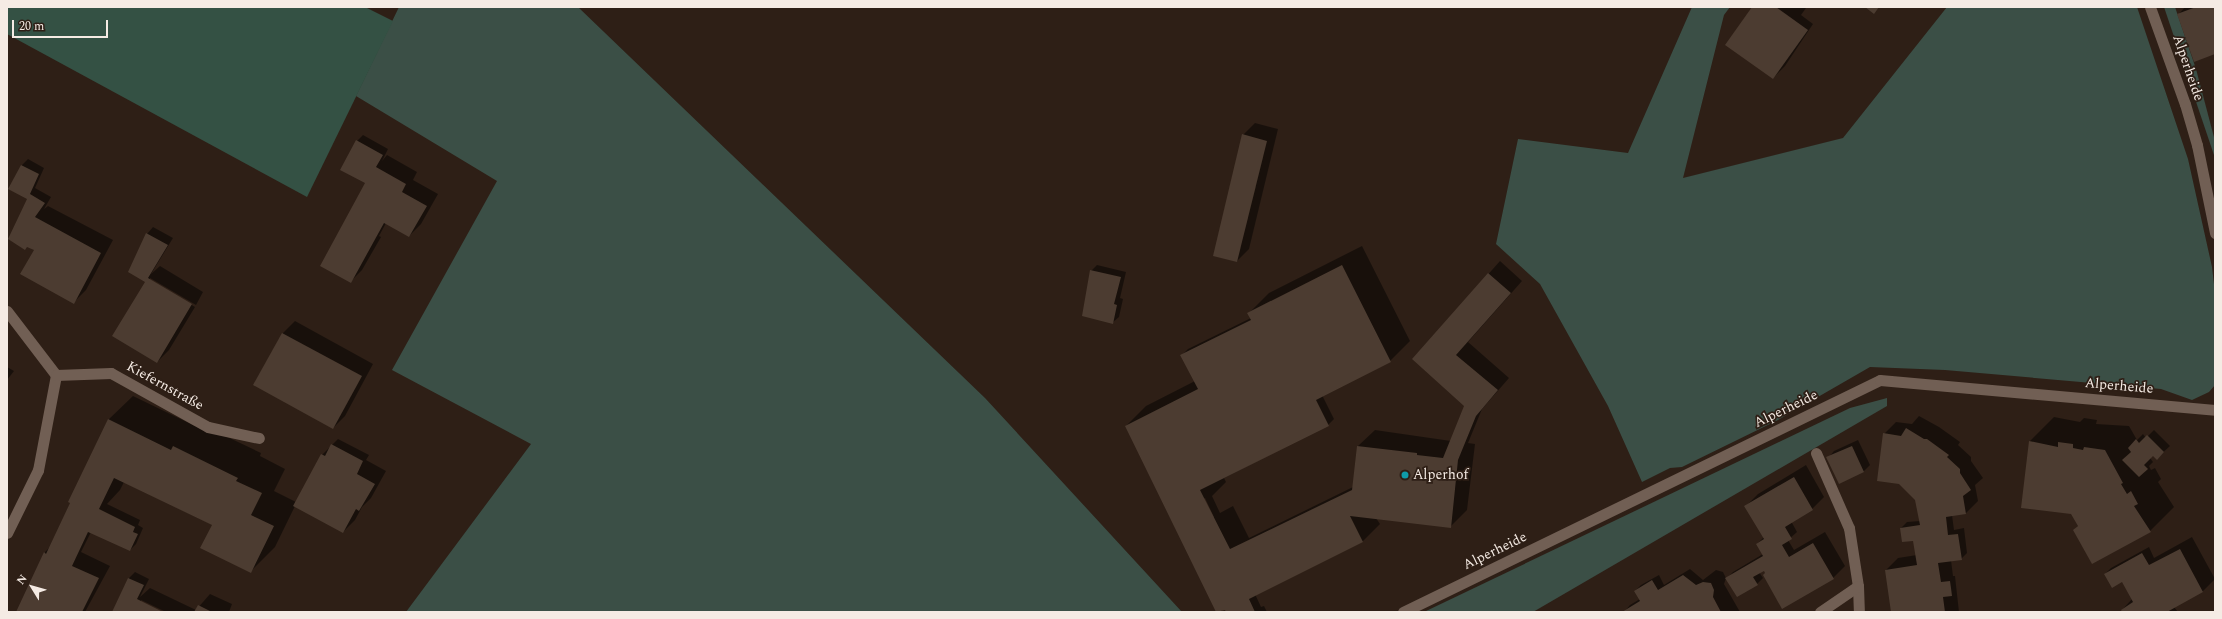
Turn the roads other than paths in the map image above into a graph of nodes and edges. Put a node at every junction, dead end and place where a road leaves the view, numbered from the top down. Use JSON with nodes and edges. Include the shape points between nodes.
{"nodes":[{"id":1,"x":2150,"y":7,"type":"edge"},
{"id":2,"x":2215,"y":233,"type":"edge"},
{"id":3,"x":7,"y":311,"type":"edge"},
{"id":4,"x":56,"y":375,"type":"junction"},
{"id":5,"x":2215,"y":410,"type":"edge"},
{"id":6,"x":259,"y":438,"type":"dead end"},
{"id":7,"x":1816,"y":453,"type":"dead end"},
{"id":8,"x":7,"y":533,"type":"edge"},
{"id":9,"x":1858,"y":586,"type":"junction"},
{"id":10,"x":1403,"y":612,"type":"edge"},
{"id":11,"x":1820,"y":612,"type":"edge"},
{"id":12,"x":1859,"y":612,"type":"edge"}],
"edges":[{"from":1,"to":2,"type":"street","name":"Alperheide","via":[[2185,104]]},
{"from":3,"to":4,"type":"street"},
{"from":4,"to":6,"type":"street","name":"Kiefernstraße","via":[[111,373],[208,427]]},
{"from":4,"to":8,"type":"street","via":[[38,470]]},
{"from":5,"to":10,"type":"street","name":"Alperheide","via":[[1880,380]]},
{"from":7,"to":9,"type":"street","via":[[1849,528]]},
{"from":9,"to":11,"type":"street"},
{"from":9,"to":12,"type":"street"}]}
